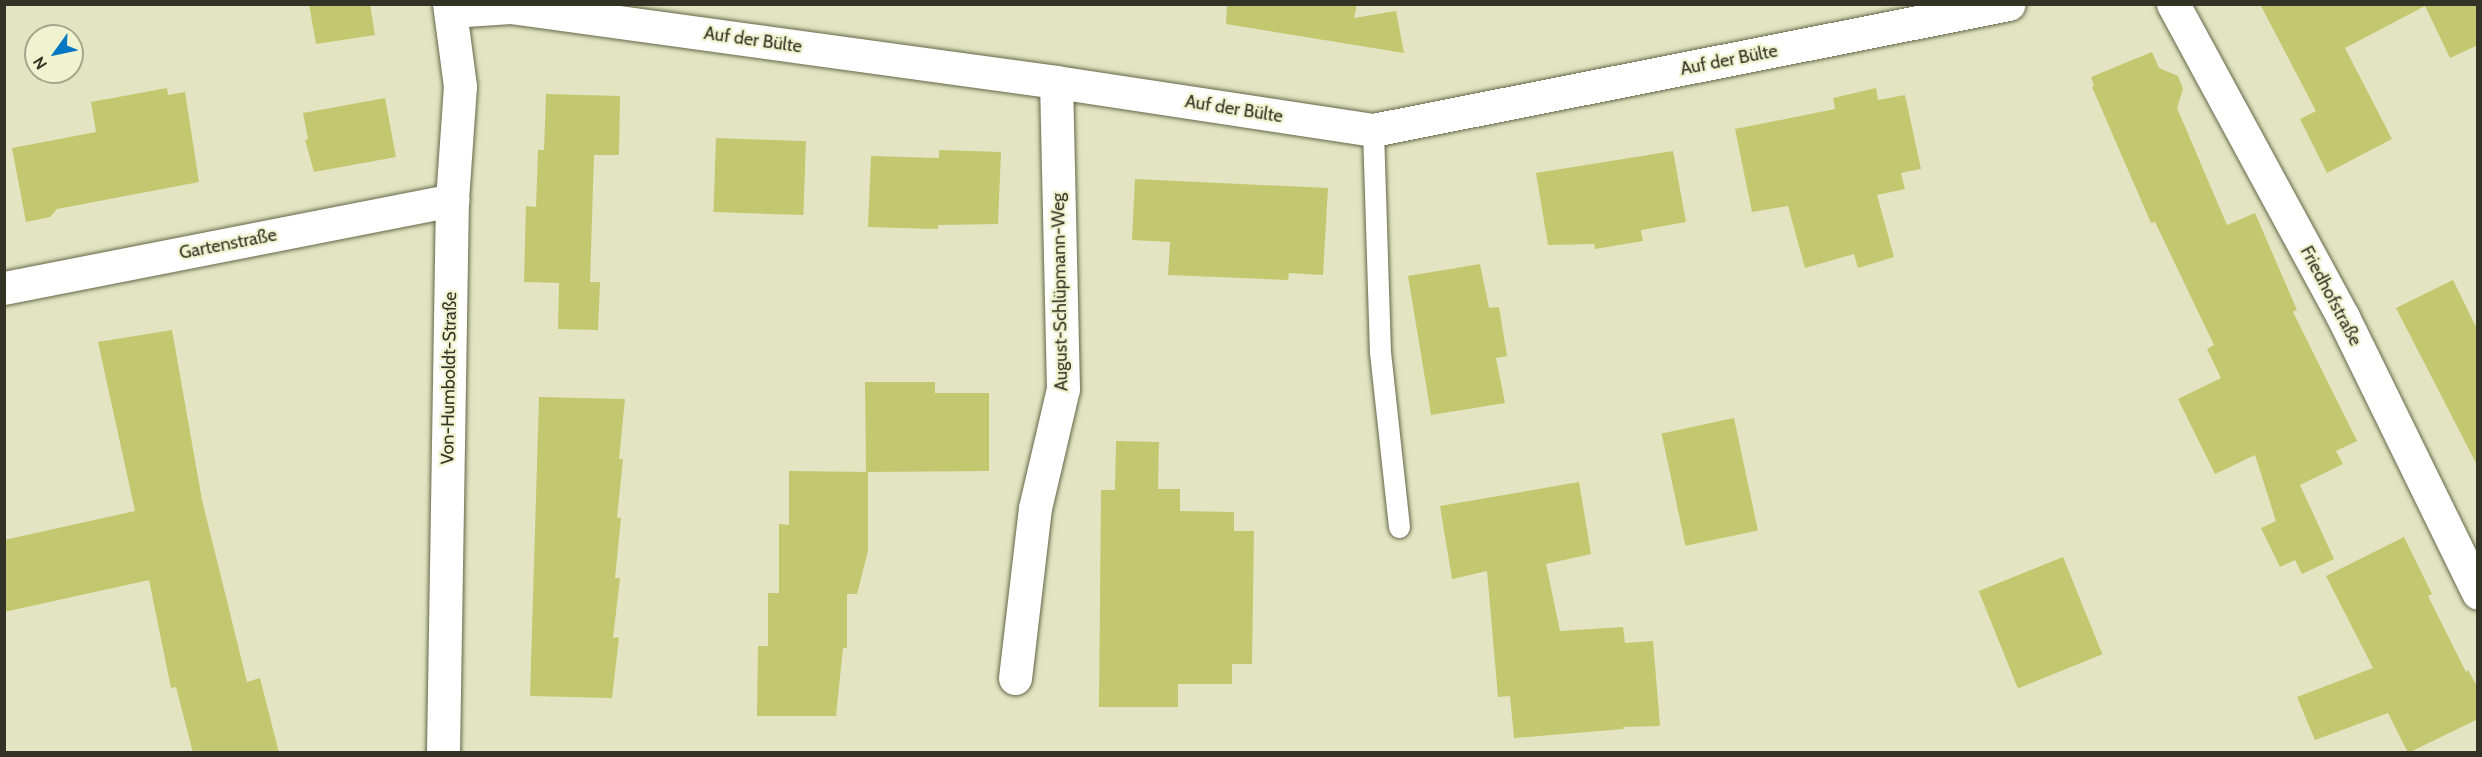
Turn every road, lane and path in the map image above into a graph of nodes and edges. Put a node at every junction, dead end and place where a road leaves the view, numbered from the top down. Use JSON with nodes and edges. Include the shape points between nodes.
{"nodes":[{"id":1,"x":2009,"y":4,"type":"edge"},
{"id":2,"x":2173,"y":4,"type":"edge"},
{"id":3,"x":450,"y":8,"type":"edge"},
{"id":4,"x":1056,"y":82,"type":"junction"},
{"id":5,"x":1373,"y":130,"type":"junction"},
{"id":6,"x":452,"y":200,"type":"junction"},
{"id":7,"x":4,"y":288,"type":"edge"},
{"id":8,"x":1399,"y":528,"type":"dead end"},
{"id":9,"x":2478,"y":593,"type":"edge"},
{"id":10,"x":1015,"y":678,"type":"dead end"},
{"id":11,"x":443,"y":753,"type":"edge"}],
"edges":[{"from":1,"to":5,"type":"street","name":"Auf der Bülte"},
{"from":2,"to":9,"type":"street","name":"Friedhofstraße","via":[[2343,317]]},
{"from":3,"to":4,"type":"street","name":"Auf der Bülte","via":[[510,7]]},
{"from":3,"to":6,"type":"street","name":"Von-Humboldt-Straße","via":[[460,86]]},
{"from":4,"to":5,"type":"street","name":"Auf der Bülte"},
{"from":4,"to":10,"type":"street","name":"August-Schlüpmann-Weg","via":[[1064,389],[1035,508]]},
{"from":5,"to":8,"type":"lane","via":[[1380,352]]},
{"from":6,"to":7,"type":"street","name":"Gartenstraße"},
{"from":6,"to":11,"type":"street","name":"Von-Humboldt-Straße"}]}
